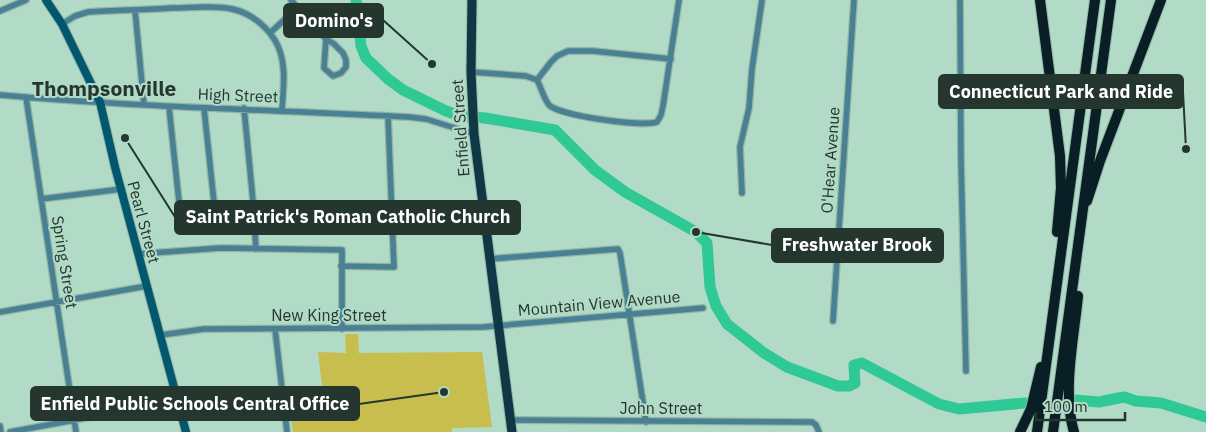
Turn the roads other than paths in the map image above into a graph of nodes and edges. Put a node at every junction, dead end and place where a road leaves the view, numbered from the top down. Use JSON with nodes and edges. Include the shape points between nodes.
{"nodes":[{"id":1,"x":26,"y":0,"type":"edge"},
{"id":2,"x":46,"y":0,"type":"edge"},
{"id":3,"x":291,"y":0,"type":"edge"},
{"id":4,"x":472,"y":0,"type":"edge"},
{"id":5,"x":679,"y":0,"type":"edge"},
{"id":6,"x":762,"y":0,"type":"edge"},
{"id":7,"x":854,"y":0,"type":"edge"},
{"id":8,"x":960,"y":0,"type":"edge"},
{"id":9,"x":1032,"y":0,"type":"edge"},
{"id":10,"x":1040,"y":0,"type":"edge"},
{"id":11,"x":1095,"y":0,"type":"edge"},
{"id":12,"x":1111,"y":0,"type":"edge"},
{"id":13,"x":1161,"y":0,"type":"edge"},
{"id":14,"x":297,"y":8,"type":"junction"},
{"id":15,"x":135,"y":10,"type":"junction"},
{"id":16,"x":0,"y":11,"type":"edge"},
{"id":17,"x":1042,"y":16,"type":"junction"},
{"id":18,"x":62,"y":24,"type":"junction"},
{"id":19,"x":270,"y":33,"type":"junction"},
{"id":20,"x":326,"y":39,"type":"junction"},
{"id":21,"x":671,"y":60,"type":"junction"},
{"id":22,"x":471,"y":72,"type":"junction"},
{"id":23,"x":537,"y":80,"type":"junction"},
{"id":24,"x":0,"y":95,"type":"edge"},
{"id":25,"x":26,"y":97,"type":"junction"},
{"id":26,"x":100,"y":102,"type":"junction"},
{"id":27,"x":144,"y":105,"type":"junction"},
{"id":28,"x":169,"y":106,"type":"junction"},
{"id":29,"x":204,"y":108,"type":"junction"},
{"id":30,"x":244,"y":108,"type":"junction"},
{"id":31,"x":282,"y":111,"type":"junction"},
{"id":32,"x":388,"y":116,"type":"junction"},
{"id":33,"x":474,"y":134,"type":"junction"},
{"id":34,"x":122,"y":189,"type":"junction"},
{"id":35,"x":742,"y":193,"type":"dead end"},
{"id":36,"x":41,"y":199,"type":"junction"},
{"id":37,"x":214,"y":202,"type":"dead end"},
{"id":38,"x":1083,"y":208,"type":"junction"},
{"id":39,"x":180,"y":211,"type":"dead end"},
{"id":40,"x":256,"y":249,"type":"junction"},
{"id":41,"x":138,"y":254,"type":"junction"},
{"id":42,"x":1060,"y":258,"type":"junction"},
{"id":43,"x":489,"y":259,"type":"junction"},
{"id":44,"x":341,"y":266,"type":"junction"},
{"id":45,"x":1074,"y":274,"type":"junction"},
{"id":46,"x":147,"y":286,"type":"junction"},
{"id":47,"x":57,"y":302,"type":"junction"},
{"id":48,"x":703,"y":308,"type":"dead end"},
{"id":49,"x":0,"y":312,"type":"edge"},
{"id":50,"x":628,"y":314,"type":"junction"},
{"id":51,"x":833,"y":321,"type":"dead end"},
{"id":52,"x":498,"y":326,"type":"junction"},
{"id":53,"x":275,"y":329,"type":"junction"},
{"id":54,"x":342,"y":329,"type":"junction"},
{"id":55,"x":161,"y":335,"type":"junction"},
{"id":56,"x":1047,"y":356,"type":"junction"},
{"id":57,"x":966,"y":372,"type":"dead end"},
{"id":58,"x":177,"y":400,"type":"junction"},
{"id":59,"x":74,"y":420,"type":"junction"},
{"id":60,"x":510,"y":420,"type":"junction"},
{"id":61,"x":646,"y":422,"type":"junction"},
{"id":62,"x":0,"y":426,"type":"edge"},
{"id":63,"x":0,"y":432,"type":"edge"},
{"id":64,"x":10,"y":432,"type":"edge"},
{"id":65,"x":76,"y":432,"type":"edge"},
{"id":66,"x":186,"y":432,"type":"edge"},
{"id":67,"x":287,"y":432,"type":"edge"},
{"id":68,"x":512,"y":432,"type":"edge"},
{"id":69,"x":819,"y":432,"type":"edge"},
{"id":70,"x":1020,"y":432,"type":"edge"},
{"id":71,"x":1037,"y":432,"type":"edge"},
{"id":72,"x":1053,"y":432,"type":"edge"},
{"id":73,"x":1074,"y":432,"type":"edge"}],
"edges":[{"from":1,"to":16,"type":"street"},
{"from":2,"to":18,"type":"street","name":"Pearl Street"},
{"from":3,"to":14,"type":"street"},
{"from":4,"to":22,"type":"main road","name":"Enfield Street"},
{"from":5,"to":21,"type":"street"},
{"from":6,"to":35,"type":"street","via":[[749,108],[740,147]]},
{"from":7,"to":51,"type":"street","name":"O'Hear Avenue"},
{"from":8,"to":57,"type":"street"},
{"from":9,"to":17,"type":"highway"},
{"from":10,"to":17,"type":"highway"},
{"from":11,"to":42,"type":"highway"},
{"from":12,"to":38,"type":"highway"},
{"from":13,"to":38,"type":"highway"},
{"from":14,"to":19,"type":"street"},
{"from":14,"to":20,"type":"street"},
{"from":15,"to":18,"type":"street","via":[[88,12]]},
{"from":15,"to":19,"type":"street","via":[[234,9],[254,18]]},
{"from":15,"to":27,"type":"street"},
{"from":17,"to":42,"type":"highway","via":[[1060,156],[1057,236]]},
{"from":18,"to":26,"type":"street","name":"Pearl Street"},
{"from":19,"to":31,"type":"street","via":[[278,46],[284,76]]},
{"from":20,"to":20,"type":"street","via":[[345,57],[346,67],[339,75],[334,76],[324,68]]},
{"from":21,"to":23,"type":"street","via":[[568,51],[557,56]]},
{"from":21,"to":23,"type":"street","via":[[662,115],[652,124],[564,113],[549,105]]},
{"from":22,"to":23,"type":"street","via":[[526,76]]},
{"from":22,"to":33,"type":"main road","name":"Enfield Street"},
{"from":24,"to":25,"type":"street","name":"High Street"},
{"from":25,"to":26,"type":"street","name":"High Street"},
{"from":25,"to":36,"type":"street","name":"Spring Street"},
{"from":26,"to":27,"type":"street","name":"High Street"},
{"from":26,"to":34,"type":"street","name":"Pearl Street"},
{"from":27,"to":28,"type":"street","name":"High Street"},
{"from":28,"to":29,"type":"street","name":"High Street"},
{"from":28,"to":39,"type":"street"},
{"from":29,"to":30,"type":"street","name":"High Street"},
{"from":29,"to":37,"type":"street"},
{"from":30,"to":31,"type":"street","name":"High Street"},
{"from":30,"to":40,"type":"street"},
{"from":31,"to":32,"type":"street","name":"High Street"},
{"from":32,"to":33,"type":"street","name":"High Street","via":[[426,119]]},
{"from":32,"to":44,"type":"street","via":[[394,267]]},
{"from":33,"to":43,"type":"main road","name":"Enfield Street"},
{"from":34,"to":36,"type":"street"},
{"from":34,"to":41,"type":"street","name":"Pearl Street"},
{"from":36,"to":47,"type":"street","name":"Spring Street"},
{"from":38,"to":45,"type":"highway"},
{"from":40,"to":41,"type":"street"},
{"from":40,"to":44,"type":"street","via":[[342,250]]},
{"from":41,"to":46,"type":"street","name":"Pearl Street"},
{"from":42,"to":56,"type":"highway"},
{"from":43,"to":50,"type":"street","via":[[618,248]]},
{"from":43,"to":52,"type":"main road","name":"Enfield Street"},
{"from":44,"to":54,"type":"street"},
{"from":45,"to":72,"type":"highway"},
{"from":45,"to":73,"type":"highway","via":[[1078,296],[1068,401]]},
{"from":46,"to":47,"type":"street"},
{"from":46,"to":55,"type":"street","name":"Pearl Street"},
{"from":47,"to":49,"type":"street"},
{"from":47,"to":59,"type":"street","name":"Spring Street"},
{"from":48,"to":50,"type":"street","name":"Mountain View Avenue"},
{"from":50,"to":52,"type":"street","name":"Mountain View Avenue"},
{"from":50,"to":61,"type":"street"},
{"from":52,"to":54,"type":"street","name":"New King Street"},
{"from":52,"to":60,"type":"main road","name":"Enfield Street"},
{"from":53,"to":54,"type":"street","name":"New King Street"},
{"from":53,"to":55,"type":"street","name":"New King Street","via":[[204,329]]},
{"from":53,"to":67,"type":"street"},
{"from":55,"to":58,"type":"street","name":"Pearl Street"},
{"from":56,"to":70,"type":"highway"},
{"from":56,"to":71,"type":"highway"},
{"from":58,"to":59,"type":"street"},
{"from":58,"to":66,"type":"street","name":"Pearl Street"},
{"from":59,"to":64,"type":"street"},
{"from":59,"to":65,"type":"street","name":"Spring Street"},
{"from":60,"to":61,"type":"street","name":"John Street"},
{"from":60,"to":68,"type":"main road","name":"Enfield Street"},
{"from":61,"to":69,"type":"street","name":"John Street","via":[[812,422]]},
{"from":62,"to":63,"type":"street"}]}
